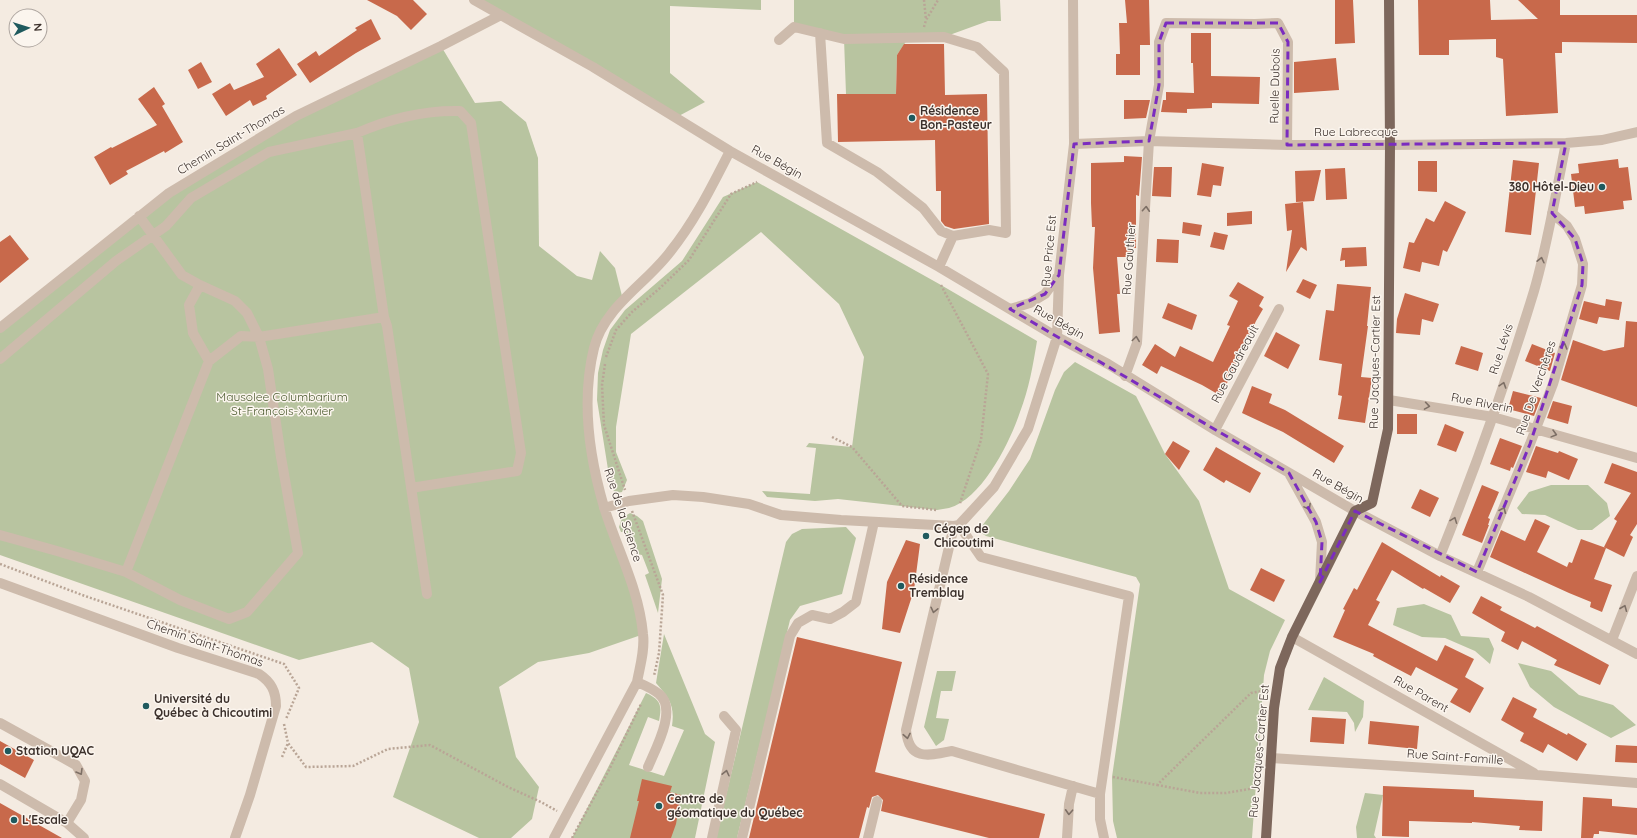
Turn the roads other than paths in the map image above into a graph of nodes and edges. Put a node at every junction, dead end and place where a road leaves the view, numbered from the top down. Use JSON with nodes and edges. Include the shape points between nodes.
{"nodes":[{"id":1,"x":474,"y":0,"type":"edge"},
{"id":2,"x":1073,"y":0,"type":"edge"},
{"id":3,"x":1389,"y":0,"type":"edge"},
{"id":4,"x":501,"y":15,"type":"junction"},
{"id":5,"x":820,"y":33,"type":"junction"},
{"id":6,"x":779,"y":40,"type":"dead end"},
{"id":7,"x":1637,"y":132,"type":"edge"},
{"id":8,"x":357,"y":133,"type":"junction"},
{"id":9,"x":1150,"y":141,"type":"junction"},
{"id":10,"x":1566,"y":143,"type":"junction"},
{"id":11,"x":1074,"y":144,"type":"junction"},
{"id":12,"x":1287,"y":145,"type":"junction"},
{"id":13,"x":1390,"y":145,"type":"junction"},
{"id":14,"x":730,"y":151,"type":"junction"},
{"id":15,"x":1552,"y":213,"type":"junction"},
{"id":16,"x":139,"y":216,"type":"junction"},
{"id":17,"x":153,"y":236,"type":"junction"},
{"id":18,"x":953,"y":236,"type":"junction"},
{"id":19,"x":939,"y":267,"type":"junction"},
{"id":20,"x":1059,"y":275,"type":"junction"},
{"id":21,"x":200,"y":285,"type":"junction"},
{"id":22,"x":1010,"y":309,"type":"junction"},
{"id":23,"x":1279,"y":309,"type":"dead end"},
{"id":24,"x":384,"y":317,"type":"junction"},
{"id":25,"x":0,"y":328,"type":"edge"},
{"id":26,"x":258,"y":337,"type":"junction"},
{"id":27,"x":1057,"y":337,"type":"junction"},
{"id":28,"x":0,"y":360,"type":"edge"},
{"id":29,"x":209,"y":362,"type":"junction"},
{"id":30,"x":1125,"y":376,"type":"junction"},
{"id":31,"x":1389,"y":400,"type":"junction"},
{"id":32,"x":1493,"y":417,"type":"junction"},
{"id":33,"x":1536,"y":429,"type":"junction"},
{"id":34,"x":1215,"y":430,"type":"junction"},
{"id":35,"x":1637,"y":458,"type":"edge"},
{"id":36,"x":1289,"y":473,"type":"junction"},
{"id":37,"x":411,"y":488,"type":"junction"},
{"id":38,"x":604,"y":508,"type":"junction"},
{"id":39,"x":1355,"y":511,"type":"junction"},
{"id":40,"x":874,"y":522,"type":"junction"},
{"id":41,"x":956,"y":525,"type":"junction"},
{"id":42,"x":0,"y":535,"type":"edge"},
{"id":43,"x":1440,"y":556,"type":"junction"},
{"id":44,"x":126,"y":572,"type":"junction"},
{"id":45,"x":1477,"y":572,"type":"junction"},
{"id":46,"x":1637,"y":576,"type":"edge"},
{"id":47,"x":1320,"y":582,"type":"junction"},
{"id":48,"x":0,"y":583,"type":"edge"},
{"id":49,"x":427,"y":594,"type":"dead end"},
{"id":50,"x":1292,"y":637,"type":"junction"},
{"id":51,"x":1612,"y":640,"type":"junction"},
{"id":52,"x":1637,"y":654,"type":"edge"},
{"id":53,"x":637,"y":682,"type":"junction"},
{"id":54,"x":724,"y":716,"type":"dead end"},
{"id":55,"x":0,"y":723,"type":"edge"},
{"id":56,"x":1271,"y":758,"type":"junction"},
{"id":57,"x":648,"y":768,"type":"dead end"},
{"id":58,"x":1537,"y":775,"type":"junction"},
{"id":59,"x":1637,"y":783,"type":"edge"},
{"id":60,"x":0,"y":784,"type":"edge"},
{"id":61,"x":1073,"y":786,"type":"junction"},
{"id":62,"x":1100,"y":794,"type":"junction"},
{"id":63,"x":877,"y":801,"type":"dead end"},
{"id":64,"x":67,"y":823,"type":"junction"},
{"id":65,"x":84,"y":838,"type":"edge"},
{"id":66,"x":235,"y":838,"type":"edge"},
{"id":67,"x":554,"y":838,"type":"edge"},
{"id":68,"x":712,"y":838,"type":"edge"},
{"id":69,"x":742,"y":838,"type":"edge"},
{"id":70,"x":868,"y":838,"type":"edge"},
{"id":71,"x":1067,"y":838,"type":"edge"},
{"id":72,"x":1104,"y":838,"type":"edge"},
{"id":73,"x":1266,"y":838,"type":"edge"}],
"edges":[{"from":1,"to":4,"type":"street","name":"Rue Bégin"},
{"from":2,"to":11,"type":"street","name":"Rue Price Est"},
{"from":3,"to":13,"type":"main road","name":"Rue Jacques-Cartier Est"},
{"from":4,"to":14,"type":"street","name":"Rue Bégin","via":[[593,67]]},
{"from":4,"to":16,"type":"street","name":"Chemin Saint-Thomas","via":[[296,116],[169,193]]},
{"from":5,"to":6,"type":"street","via":[[794,27]]},
{"from":5,"to":18,"type":"street","via":[[827,144],[877,172],[923,208],[941,231]]},
{"from":5,"to":18,"type":"street","via":[[844,38],[944,37],[977,47],[1004,72],[1006,233],[989,230]]},
{"from":7,"to":10,"type":"street","name":"Rue Labrecque","via":[[1602,140]]},
{"from":8,"to":17,"type":"street","via":[[269,152],[191,198],[166,226]]},
{"from":8,"to":24,"type":"street"},
{"from":8,"to":37,"type":"street","via":[[378,124],[439,110],[460,111],[471,123],[520,453],[517,471]]},
{"from":9,"to":11,"type":"street","name":"Rue Labrecque"},
{"from":9,"to":12,"type":"street","name":"Rue Labrecque"},
{"from":9,"to":12,"type":"street","name":"Ruelle Dubois","via":[[1159,85],[1159,42],[1166,23],[1278,23],[1288,42]]},
{"from":30,"to":9,"type":"street","name":"Rue Gauthier","one_way":true,"via":[[1137,343]]},
{"from":10,"to":13,"type":"street","name":"Rue Labrecque"},
{"from":10,"to":15,"type":"street","name":"Rue Lévis"},
{"from":11,"to":20,"type":"street","name":"Rue Price Est"},
{"from":12,"to":13,"type":"street","name":"Rue Labrecque"},
{"from":13,"to":31,"type":"main road","name":"Rue Jacques-Cartier Est"},
{"from":14,"to":19,"type":"street","name":"Rue Bégin"},
{"from":14,"to":38,"type":"street","name":"Rue de la Science","via":[[694,219],[669,254],[623,300],[606,322],[594,347],[589,383],[588,422],[592,463]]},
{"from":32,"to":15,"type":"street","name":"Rue Lévis","one_way":true,"via":[[1534,290]]},
{"from":33,"to":15,"type":"street","name":"Rue De Verchères","one_way":true,"via":[[1553,384],[1582,285],[1583,264],[1575,240],[1567,226]]},
{"from":16,"to":17,"type":"street"},
{"from":16,"to":25,"type":"street","name":"Chemin Saint-Thomas"},
{"from":17,"to":21,"type":"street","via":[[182,275]]},
{"from":17,"to":28,"type":"street","via":[[116,261]]},
{"from":18,"to":19,"type":"street"},
{"from":19,"to":22,"type":"street","name":"Rue Bégin"},
{"from":20,"to":22,"type":"street","via":[[1045,294],[1030,303]]},
{"from":20,"to":27,"type":"street","name":"Rue Price Est"},
{"from":21,"to":26,"type":"street","via":[[235,301],[247,314]]},
{"from":21,"to":29,"type":"street","via":[[189,305],[193,333]]},
{"from":22,"to":27,"type":"street","name":"Rue Bégin"},
{"from":23,"to":34,"type":"street","name":"Rue Gaudreault"},
{"from":24,"to":26,"type":"street"},
{"from":24,"to":37,"type":"street"},
{"from":26,"to":29,"type":"street","via":[[241,336]]},
{"from":26,"to":44,"type":"street","via":[[268,369],[298,553],[247,612],[229,619],[180,600]]},
{"from":27,"to":30,"type":"street","name":"Rue Bégin"},
{"from":27,"to":41,"type":"street","name":"Rue Price Est","via":[[1028,429],[994,487]]},
{"from":29,"to":44,"type":"street"},
{"from":30,"to":34,"type":"street","name":"Rue Bégin"},
{"from":31,"to":32,"type":"street","name":"Rue Riverin","one_way":true},
{"from":31,"to":39,"type":"main road","name":"Rue Jacques-Cartier Est","via":[[1388,429],[1372,503]]},
{"from":32,"to":33,"type":"street","name":"Rue Riverin"},
{"from":43,"to":32,"type":"street","name":"Rue Lévis","one_way":true},
{"from":33,"to":35,"type":"street","name":"Rue Riverin","one_way":true},
{"from":45,"to":33,"type":"street","name":"Rue De Verchères","one_way":true},
{"from":34,"to":36,"type":"street","name":"Rue Bégin"},
{"from":36,"to":39,"type":"street","name":"Rue Bégin"},
{"from":36,"to":47,"type":"street","one_way":true,"via":[[1316,522],[1322,542]]},
{"from":37,"to":49,"type":"street"},
{"from":38,"to":40,"type":"street","via":[[629,501],[673,495],[749,504],[781,515]]},
{"from":38,"to":53,"type":"street","name":"Rue de la Science","via":[[634,592],[644,634]]},
{"from":39,"to":43,"type":"street","name":"Rue Bégin"},
{"from":39,"to":47,"type":"main road","name":"Rue Jacques-Cartier Est"},
{"from":40,"to":41,"type":"street"},
{"from":40,"to":69,"type":"street","via":[[856,602],[830,619],[812,615],[798,623],[790,636]]},
{"from":41,"to":61,"type":"street","one_way":true,"via":[[906,730],[907,740],[920,755],[929,756],[952,751]]},
{"from":41,"to":62,"type":"street","via":[[981,556],[1129,596]]},
{"from":42,"to":44,"type":"street"},
{"from":43,"to":45,"type":"street","name":"Rue Bégin"},
{"from":45,"to":51,"type":"street","name":"Rue Bégin"},
{"from":51,"to":46,"type":"street","one_way":true},
{"from":47,"to":50,"type":"main road","name":"Rue Jacques-Cartier Est"},
{"from":48,"to":66,"type":"street","name":"Chemin Saint-Thomas","via":[[178,648],[259,674],[267,680],[273,687],[276,706]]},
{"from":50,"to":56,"type":"main road","name":"Rue Jacques-Cartier Est","via":[[1280,668]]},
{"from":50,"to":58,"type":"street","name":"Rue Parent"},
{"from":51,"to":52,"type":"street","name":"Rue Bégin"},
{"from":53,"to":57,"type":"street","via":[[660,694],[666,709],[664,727]]},
{"from":53,"to":67,"type":"street","name":"Rue de la Science"},
{"from":68,"to":54,"type":"street","one_way":true,"via":[[736,730]]},
{"from":55,"to":64,"type":"street","one_way":true,"via":[[76,765],[85,781],[81,800]]},
{"from":56,"to":58,"type":"street","name":"Rue Saint-Famille"},
{"from":56,"to":73,"type":"main road","name":"Rue Jacques-Cartier Est"},
{"from":58,"to":59,"type":"street","name":"Rue Saint-Famille"},
{"from":60,"to":64,"type":"street"},
{"from":61,"to":62,"type":"street"},
{"from":61,"to":71,"type":"street","one_way":true},
{"from":62,"to":72,"type":"street","via":[[1100,819]]},
{"from":63,"to":70,"type":"street"},
{"from":64,"to":65,"type":"street"}]}
